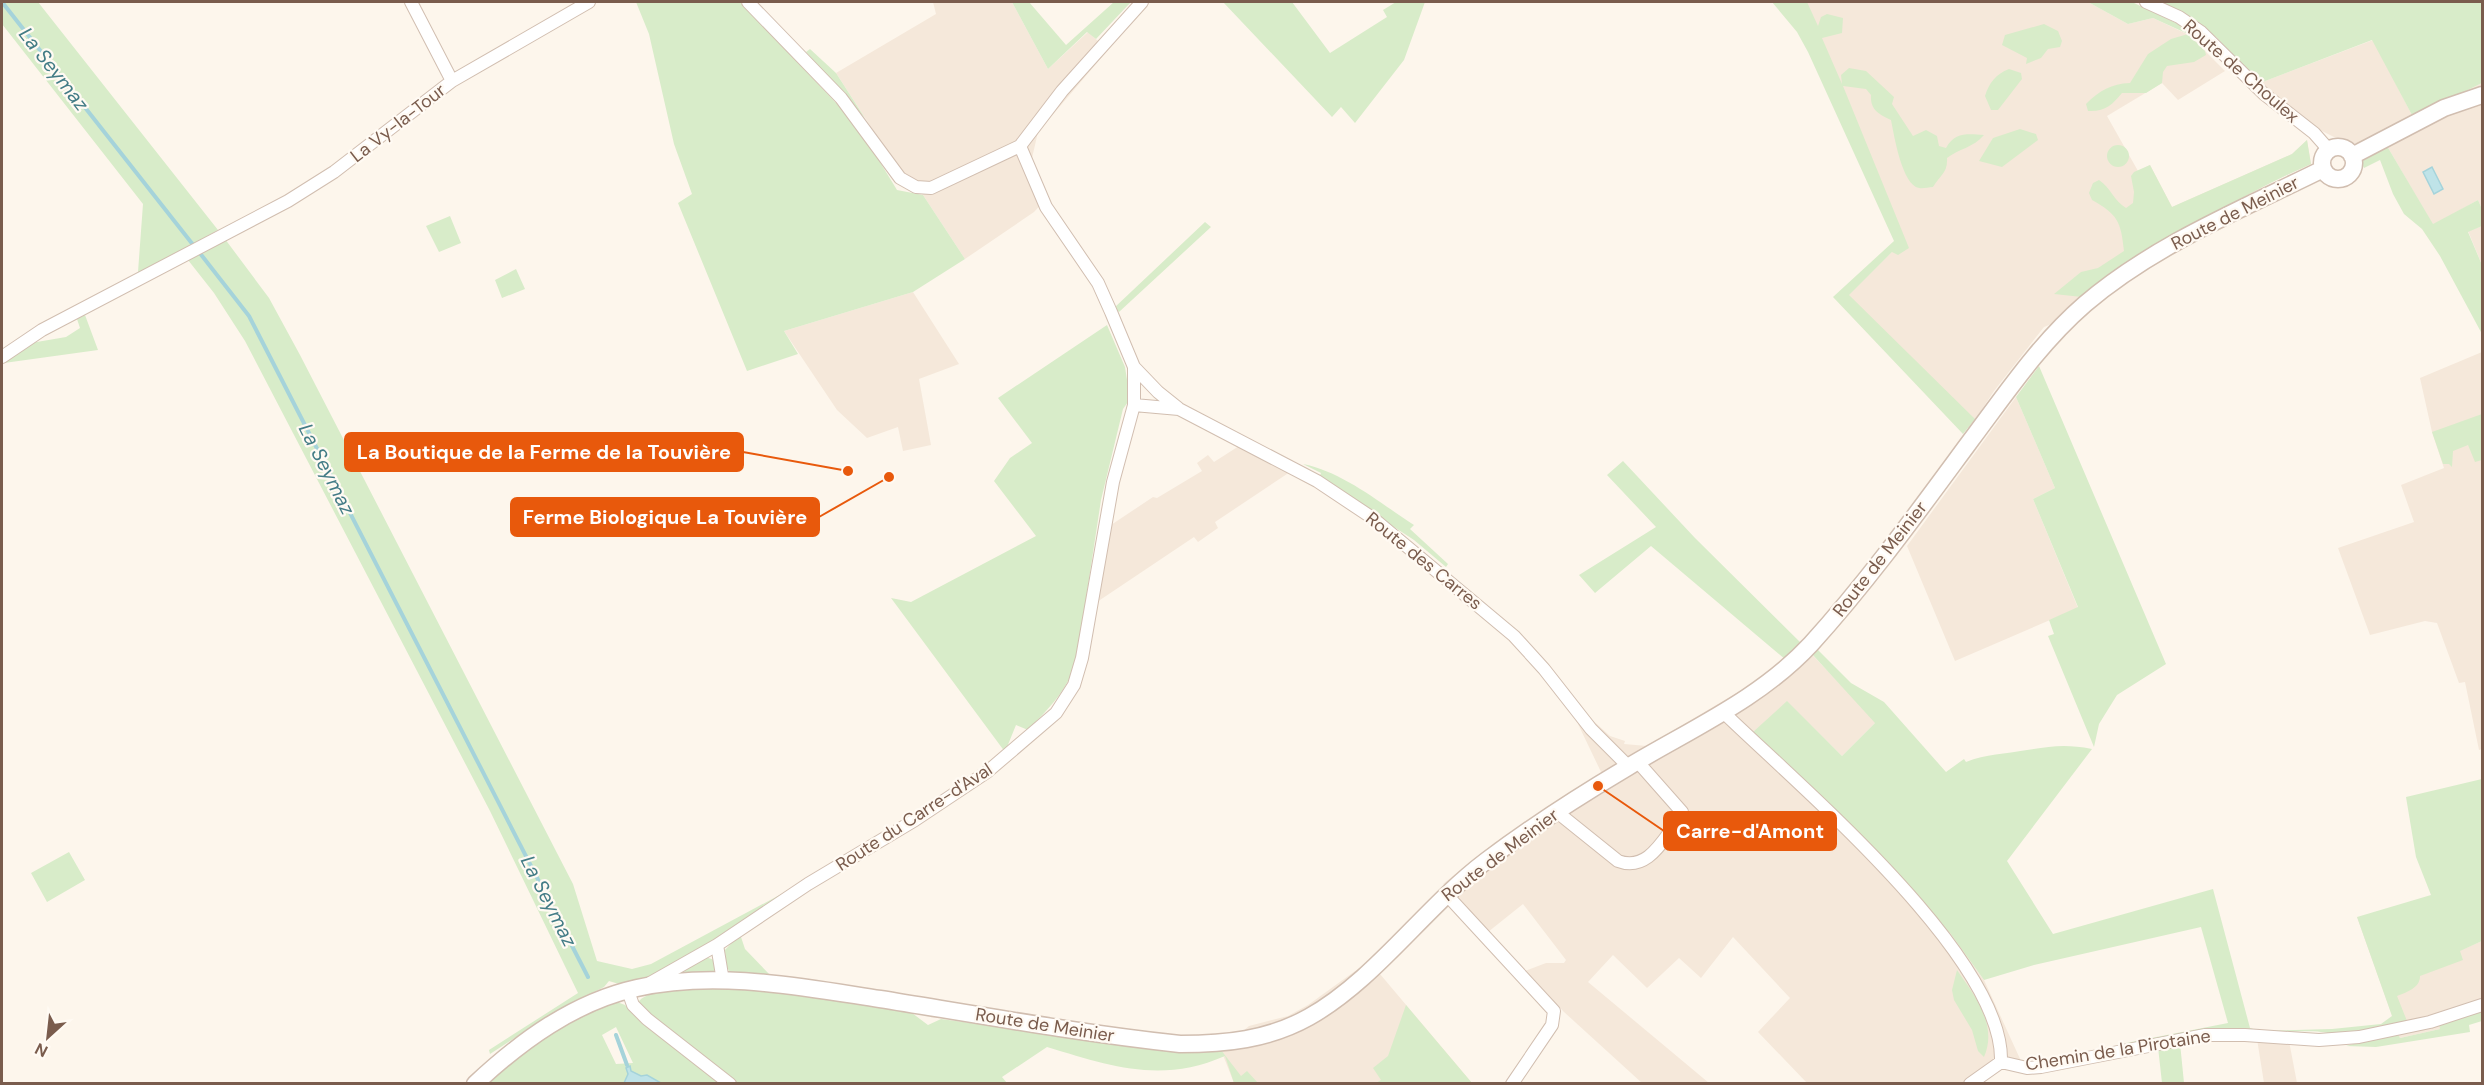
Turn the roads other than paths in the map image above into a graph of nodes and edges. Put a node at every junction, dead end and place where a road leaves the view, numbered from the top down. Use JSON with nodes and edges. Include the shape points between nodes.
{"nodes":[{"id":1,"x":411,"y":2,"type":"edge"},
{"id":2,"x":589,"y":2,"type":"edge"},
{"id":3,"x":748,"y":2,"type":"edge"},
{"id":4,"x":1142,"y":2,"type":"edge"},
{"id":5,"x":2146,"y":2,"type":"edge"},
{"id":6,"x":452,"y":81,"type":"junction"},
{"id":7,"x":2482,"y":95,"type":"edge"},
{"id":8,"x":1020,"y":146,"type":"junction"},
{"id":9,"x":2329,"y":150,"type":"junction"},
{"id":10,"x":2352,"y":156,"type":"junction"},
{"id":11,"x":2323,"y":170,"type":"junction"},
{"id":12,"x":2,"y":357,"type":"edge"},
{"id":13,"x":1134,"y":367,"type":"junction"},
{"id":14,"x":1134,"y":405,"type":"junction"},
{"id":15,"x":1179,"y":409,"type":"junction"},
{"id":16,"x":1724,"y":712,"type":"junction"},
{"id":17,"x":1632,"y":764,"type":"junction"},
{"id":18,"x":1557,"y":812,"type":"junction"},
{"id":19,"x":1446,"y":894,"type":"junction"},
{"id":20,"x":717,"y":945,"type":"junction"},
{"id":21,"x":723,"y":981,"type":"junction"},
{"id":22,"x":645,"y":986,"type":"junction"},
{"id":23,"x":628,"y":991,"type":"junction"},
{"id":24,"x":2482,"y":1005,"type":"edge"},
{"id":25,"x":2001,"y":1062,"type":"junction"},
{"id":26,"x":475,"y":1083,"type":"edge"},
{"id":27,"x":730,"y":1083,"type":"edge"},
{"id":28,"x":1512,"y":1083,"type":"edge"},
{"id":29,"x":1970,"y":1083,"type":"edge"}],
"edges":[{"from":1,"to":6,"type":"street"},
{"from":2,"to":6,"type":"street","name":"La Vy-la-Tour"},
{"from":3,"to":8,"type":"street","via":[[841,98],[894,171],[910,185],[940,186]]},
{"from":4,"to":8,"type":"street","via":[[1062,91]]},
{"from":5,"to":9,"type":"street","name":"Route de Choulex","via":[[2201,32]]},
{"from":6,"to":12,"type":"street","name":"La Vy-la-Tour","via":[[312,187],[42,330]]},
{"from":7,"to":10,"type":"street","via":[[2444,108]]},
{"from":8,"to":13,"type":"street","name":"Route des Carres","via":[[1046,207],[1098,283]]},
{"from":9,"to":10,"type":"street","via":[[2339,147]]},
{"from":9,"to":11,"type":"street","via":[[2322,159]]},
{"from":10,"to":11,"type":"street","via":[[2353,167],[2347,177],[2330,178]]},
{"from":11,"to":16,"type":"street","name":"Route de Meinier","via":[[2141,262],[2071,317],[2029,363],[1826,627],[1772,680]]},
{"from":13,"to":14,"type":"street","name":"Route des Carres"},
{"from":13,"to":15,"type":"street","name":"Route des Carres"},
{"from":14,"to":15,"type":"street","name":"Route des Carres"},
{"from":14,"to":20,"type":"street","name":"Route du Carre-d'Aval","via":[[1113,482],[1082,658],[1063,704],[1024,742],[951,797]]},
{"from":15,"to":17,"type":"street","name":"Route des Carres","via":[[1317,481],[1374,519],[1514,636],[1591,729]]},
{"from":16,"to":17,"type":"street","name":"Route de Meinier"},
{"from":16,"to":25,"type":"street","via":[[1852,837],[1944,935],[1973,976],[1994,1016]]},
{"from":17,"to":18,"type":"street","name":"Route de Meinier"},
{"from":17,"to":18,"type":"street","name":"Route des Carres","via":[[1682,812],[1664,843],[1648,856],[1630,864],[1618,861]]},
{"from":18,"to":19,"type":"street","name":"Route de Meinier"},
{"from":19,"to":21,"type":"street","name":"Route de Meinier","via":[[1352,987],[1329,1004],[1277,1032],[1223,1043],[1153,1041],[802,987]]},
{"from":19,"to":28,"type":"street","via":[[1554,1011],[1552,1025]]},
{"from":20,"to":21,"type":"street"},
{"from":20,"to":22,"type":"street","name":"Route du Carre-d'Aval"},
{"from":21,"to":22,"type":"street","name":"Route de Meinier"},
{"from":22,"to":23,"type":"street","name":"Route de Meinier"},
{"from":23,"to":26,"type":"street","name":"Route de Meinier","via":[[555,1021]]},
{"from":23,"to":27,"type":"street","via":[[633,1005],[647,1019]]},
{"from":24,"to":25,"type":"street","name":"Chemin de la Pirotaine","via":[[2430,1022],[2332,1040],[2205,1035],[2041,1067]]},
{"from":25,"to":29,"type":"street"}]}
